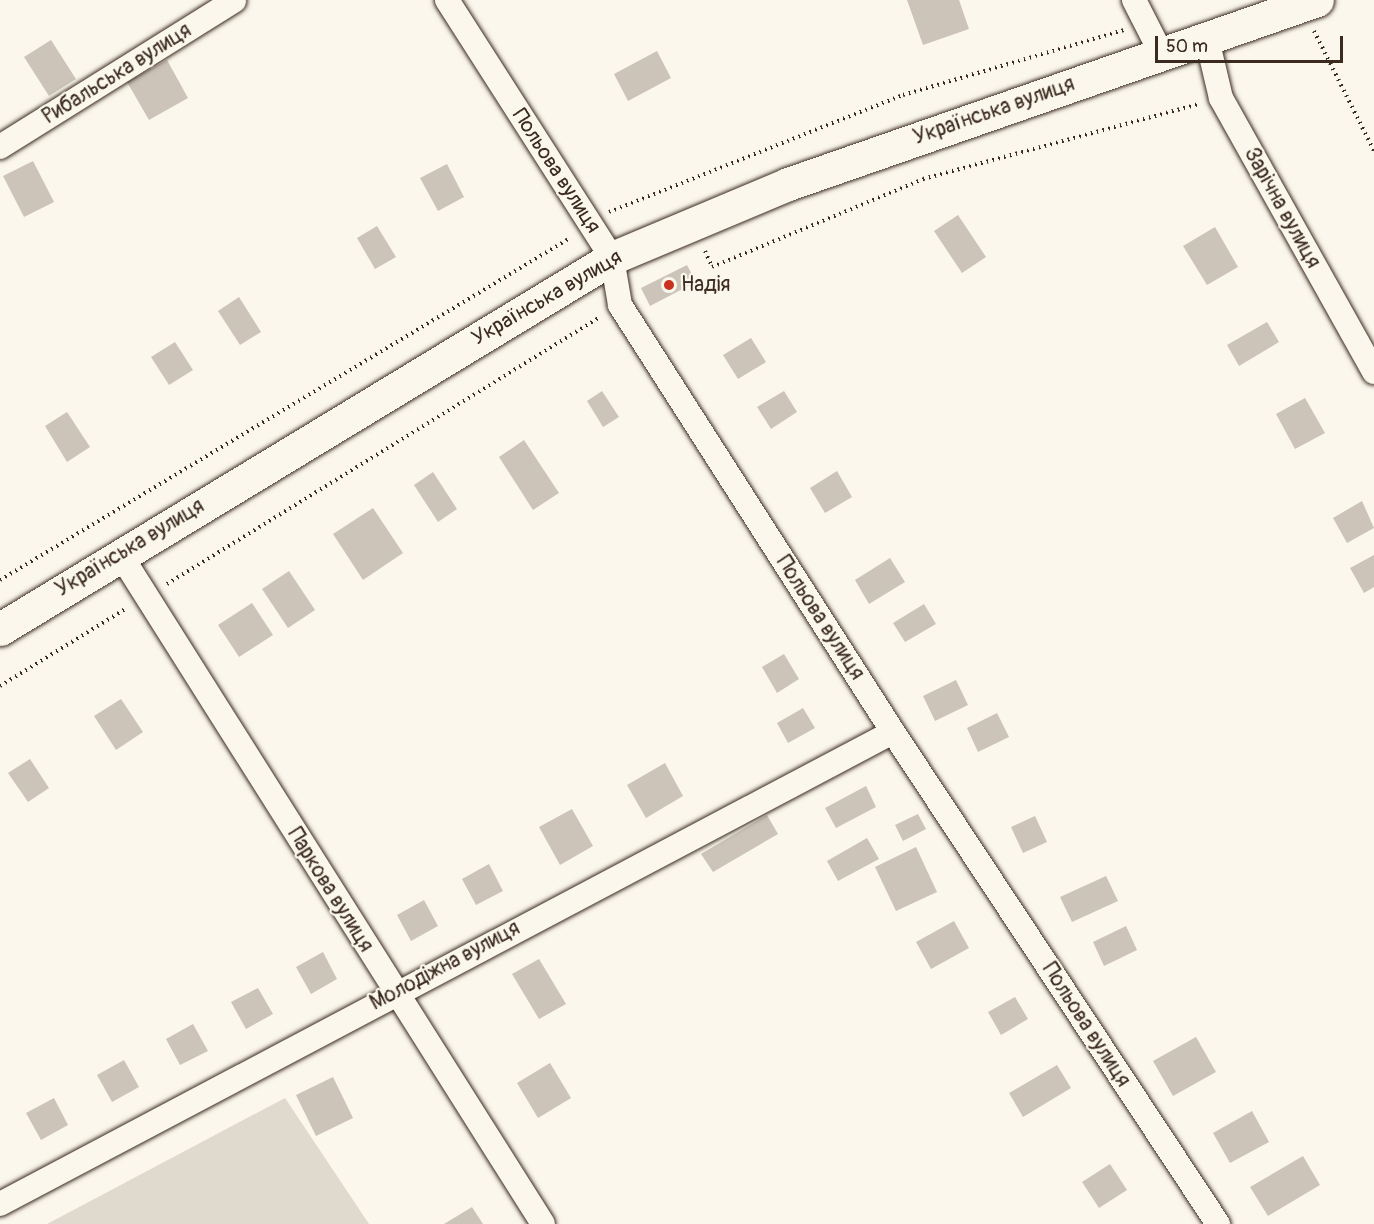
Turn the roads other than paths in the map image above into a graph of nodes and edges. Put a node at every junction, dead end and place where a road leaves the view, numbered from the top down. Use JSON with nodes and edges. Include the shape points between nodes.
{"nodes":[{"id":1,"x":447,"y":0,"type":"edge"},
{"id":2,"x":1134,"y":0,"type":"edge"},
{"id":3,"x":234,"y":1,"type":"edge"},
{"id":4,"x":1306,"y":2,"type":"edge"},
{"id":5,"x":1207,"y":39,"type":"junction"},
{"id":6,"x":1161,"y":53,"type":"junction"},
{"id":7,"x":0,"y":147,"type":"edge"},
{"id":8,"x":612,"y":258,"type":"junction"},
{"id":9,"x":1374,"y":372,"type":"edge"},
{"id":10,"x":120,"y":554,"type":"junction"},
{"id":11,"x":0,"y":629,"type":"edge"},
{"id":12,"x":893,"y":732,"type":"junction"},
{"id":13,"x":395,"y":993,"type":"junction"},
{"id":14,"x":0,"y":1204,"type":"edge"},
{"id":15,"x":543,"y":1224,"type":"edge"},
{"id":16,"x":1218,"y":1224,"type":"edge"}],
"edges":[{"from":1,"to":8,"type":"street","name":"Польова вулиця"},
{"from":2,"to":6,"type":"street"},
{"from":3,"to":7,"type":"street","name":"Рибальська вулиця"},
{"from":4,"to":5,"type":"main road","name":"Українська вулиця"},
{"from":5,"to":6,"type":"main road","name":"Українська вулиця"},
{"from":5,"to":9,"type":"street","name":"Зарічна вулиця","via":[[1221,98]]},
{"from":6,"to":8,"type":"main road","name":"Українська вулиця","via":[[693,222]]},
{"from":8,"to":10,"type":"main road","name":"Українська вулиця"},
{"from":8,"to":12,"type":"street","name":"Польова вулиця","via":[[620,305]]},
{"from":10,"to":11,"type":"main road","name":"Українська вулиця"},
{"from":10,"to":13,"type":"street","name":"Паркова вулиця"},
{"from":12,"to":13,"type":"street","name":"Молодіжна вулиця"},
{"from":12,"to":16,"type":"street","name":"Польова вулиця"},
{"from":13,"to":14,"type":"street","name":"Молодіжна вулиця"},
{"from":13,"to":15,"type":"street","name":"Паркова вулиця"}]}
